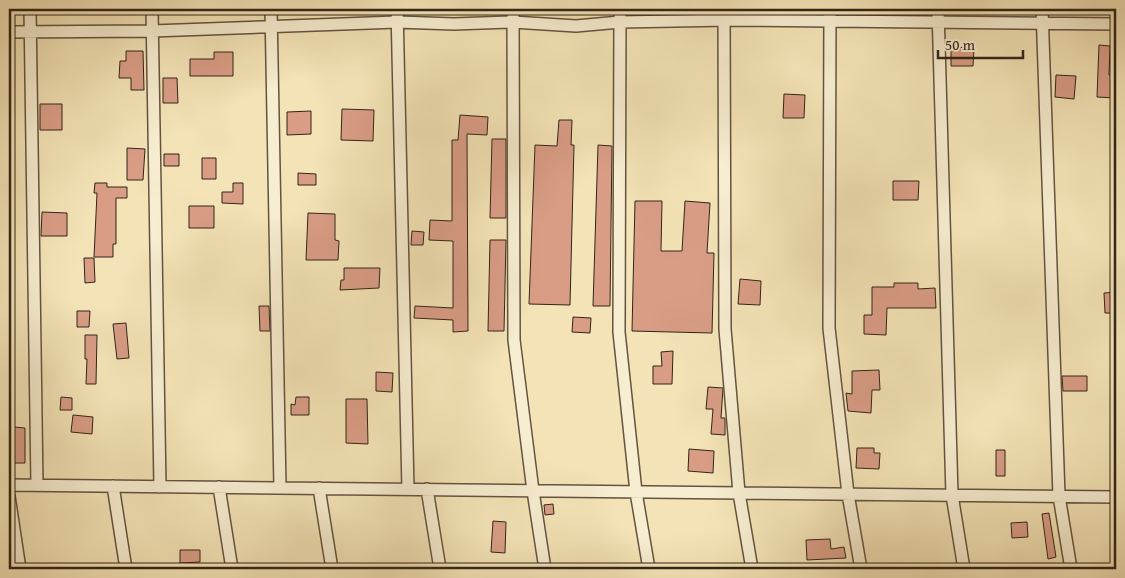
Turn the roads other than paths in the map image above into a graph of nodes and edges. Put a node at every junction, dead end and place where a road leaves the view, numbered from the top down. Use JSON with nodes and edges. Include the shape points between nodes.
{"nodes":[{"id":1,"x":30,"y":9,"type":"edge"},
{"id":2,"x":152,"y":9,"type":"edge"},
{"id":3,"x":271,"y":9,"type":"edge"},
{"id":4,"x":397,"y":9,"type":"edge"},
{"id":5,"x":513,"y":9,"type":"edge"},
{"id":6,"x":620,"y":9,"type":"edge"},
{"id":7,"x":724,"y":9,"type":"edge"},
{"id":8,"x":830,"y":9,"type":"edge"},
{"id":9,"x":938,"y":9,"type":"edge"},
{"id":10,"x":1042,"y":9,"type":"edge"},
{"id":11,"x":724,"y":21,"type":"junction"},
{"id":12,"x":398,"y":22,"type":"junction"},
{"id":13,"x":513,"y":22,"type":"junction"},
{"id":14,"x":620,"y":22,"type":"junction"},
{"id":15,"x":830,"y":22,"type":"junction"},
{"id":16,"x":939,"y":23,"type":"junction"},
{"id":17,"x":1043,"y":23,"type":"junction"},
{"id":18,"x":1116,"y":24,"type":"edge"},
{"id":19,"x":271,"y":25,"type":"junction"},
{"id":20,"x":152,"y":30,"type":"junction"},
{"id":21,"x":9,"y":32,"type":"edge"},
{"id":22,"x":30,"y":32,"type":"junction"},
{"id":23,"x":9,"y":485,"type":"edge"},
{"id":24,"x":37,"y":485,"type":"junction"},
{"id":25,"x":113,"y":486,"type":"junction"},
{"id":26,"x":160,"y":486,"type":"junction"},
{"id":27,"x":219,"y":487,"type":"junction"},
{"id":28,"x":280,"y":488,"type":"junction"},
{"id":29,"x":320,"y":488,"type":"junction"},
{"id":30,"x":408,"y":489,"type":"junction"},
{"id":31,"x":427,"y":489,"type":"junction"},
{"id":32,"x":533,"y":490,"type":"junction"},
{"id":33,"x":636,"y":492,"type":"junction"},
{"id":34,"x":739,"y":493,"type":"junction"},
{"id":35,"x":848,"y":494,"type":"junction"},
{"id":36,"x":952,"y":495,"type":"junction"},
{"id":37,"x":9,"y":496,"type":"edge"},
{"id":38,"x":1059,"y":496,"type":"junction"},
{"id":39,"x":1116,"y":497,"type":"edge"},
{"id":40,"x":20,"y":569,"type":"edge"},
{"id":41,"x":126,"y":569,"type":"edge"},
{"id":42,"x":232,"y":569,"type":"edge"},
{"id":43,"x":332,"y":569,"type":"edge"},
{"id":44,"x":440,"y":569,"type":"edge"},
{"id":45,"x":545,"y":569,"type":"edge"},
{"id":46,"x":649,"y":569,"type":"edge"},
{"id":47,"x":752,"y":569,"type":"edge"},
{"id":48,"x":861,"y":569,"type":"edge"},
{"id":49,"x":964,"y":569,"type":"edge"},
{"id":50,"x":1071,"y":569,"type":"edge"}],
"edges":[{"from":1,"to":22,"type":"street"},
{"from":2,"to":20,"type":"street"},
{"from":3,"to":19,"type":"street"},
{"from":4,"to":12,"type":"street"},
{"from":5,"to":13,"type":"street"},
{"from":6,"to":14,"type":"street"},
{"from":7,"to":11,"type":"street"},
{"from":8,"to":15,"type":"street"},
{"from":9,"to":16,"type":"street"},
{"from":10,"to":17,"type":"street"},
{"from":11,"to":14,"type":"street"},
{"from":11,"to":15,"type":"street"},
{"from":11,"to":34,"type":"street","via":[[725,329]]},
{"from":12,"to":13,"type":"street"},
{"from":12,"to":19,"type":"street"},
{"from":12,"to":30,"type":"street"},
{"from":13,"to":14,"type":"street","via":[[576,26]]},
{"from":13,"to":32,"type":"street","via":[[514,340]]},
{"from":14,"to":33,"type":"street","via":[[619,332]]},
{"from":15,"to":16,"type":"street"},
{"from":15,"to":35,"type":"street","via":[[829,328]]},
{"from":16,"to":17,"type":"street"},
{"from":16,"to":36,"type":"street"},
{"from":17,"to":18,"type":"street"},
{"from":17,"to":38,"type":"street"},
{"from":19,"to":20,"type":"street"},
{"from":19,"to":28,"type":"street"},
{"from":20,"to":22,"type":"street"},
{"from":20,"to":26,"type":"street"},
{"from":21,"to":22,"type":"street"},
{"from":22,"to":24,"type":"street"},
{"from":23,"to":24,"type":"street"},
{"from":24,"to":25,"type":"street"},
{"from":25,"to":26,"type":"street"},
{"from":25,"to":41,"type":"street"},
{"from":26,"to":27,"type":"street"},
{"from":27,"to":28,"type":"street"},
{"from":27,"to":42,"type":"street"},
{"from":28,"to":29,"type":"street"},
{"from":29,"to":30,"type":"street"},
{"from":29,"to":43,"type":"street"},
{"from":30,"to":31,"type":"street"},
{"from":31,"to":32,"type":"street"},
{"from":31,"to":44,"type":"street"},
{"from":32,"to":33,"type":"street"},
{"from":32,"to":45,"type":"street"},
{"from":33,"to":34,"type":"street"},
{"from":33,"to":46,"type":"street"},
{"from":34,"to":35,"type":"street"},
{"from":34,"to":47,"type":"street"},
{"from":35,"to":36,"type":"street"},
{"from":35,"to":48,"type":"street"},
{"from":36,"to":38,"type":"street"},
{"from":36,"to":49,"type":"street"},
{"from":37,"to":40,"type":"street"},
{"from":38,"to":39,"type":"street"},
{"from":38,"to":50,"type":"street"}]}
